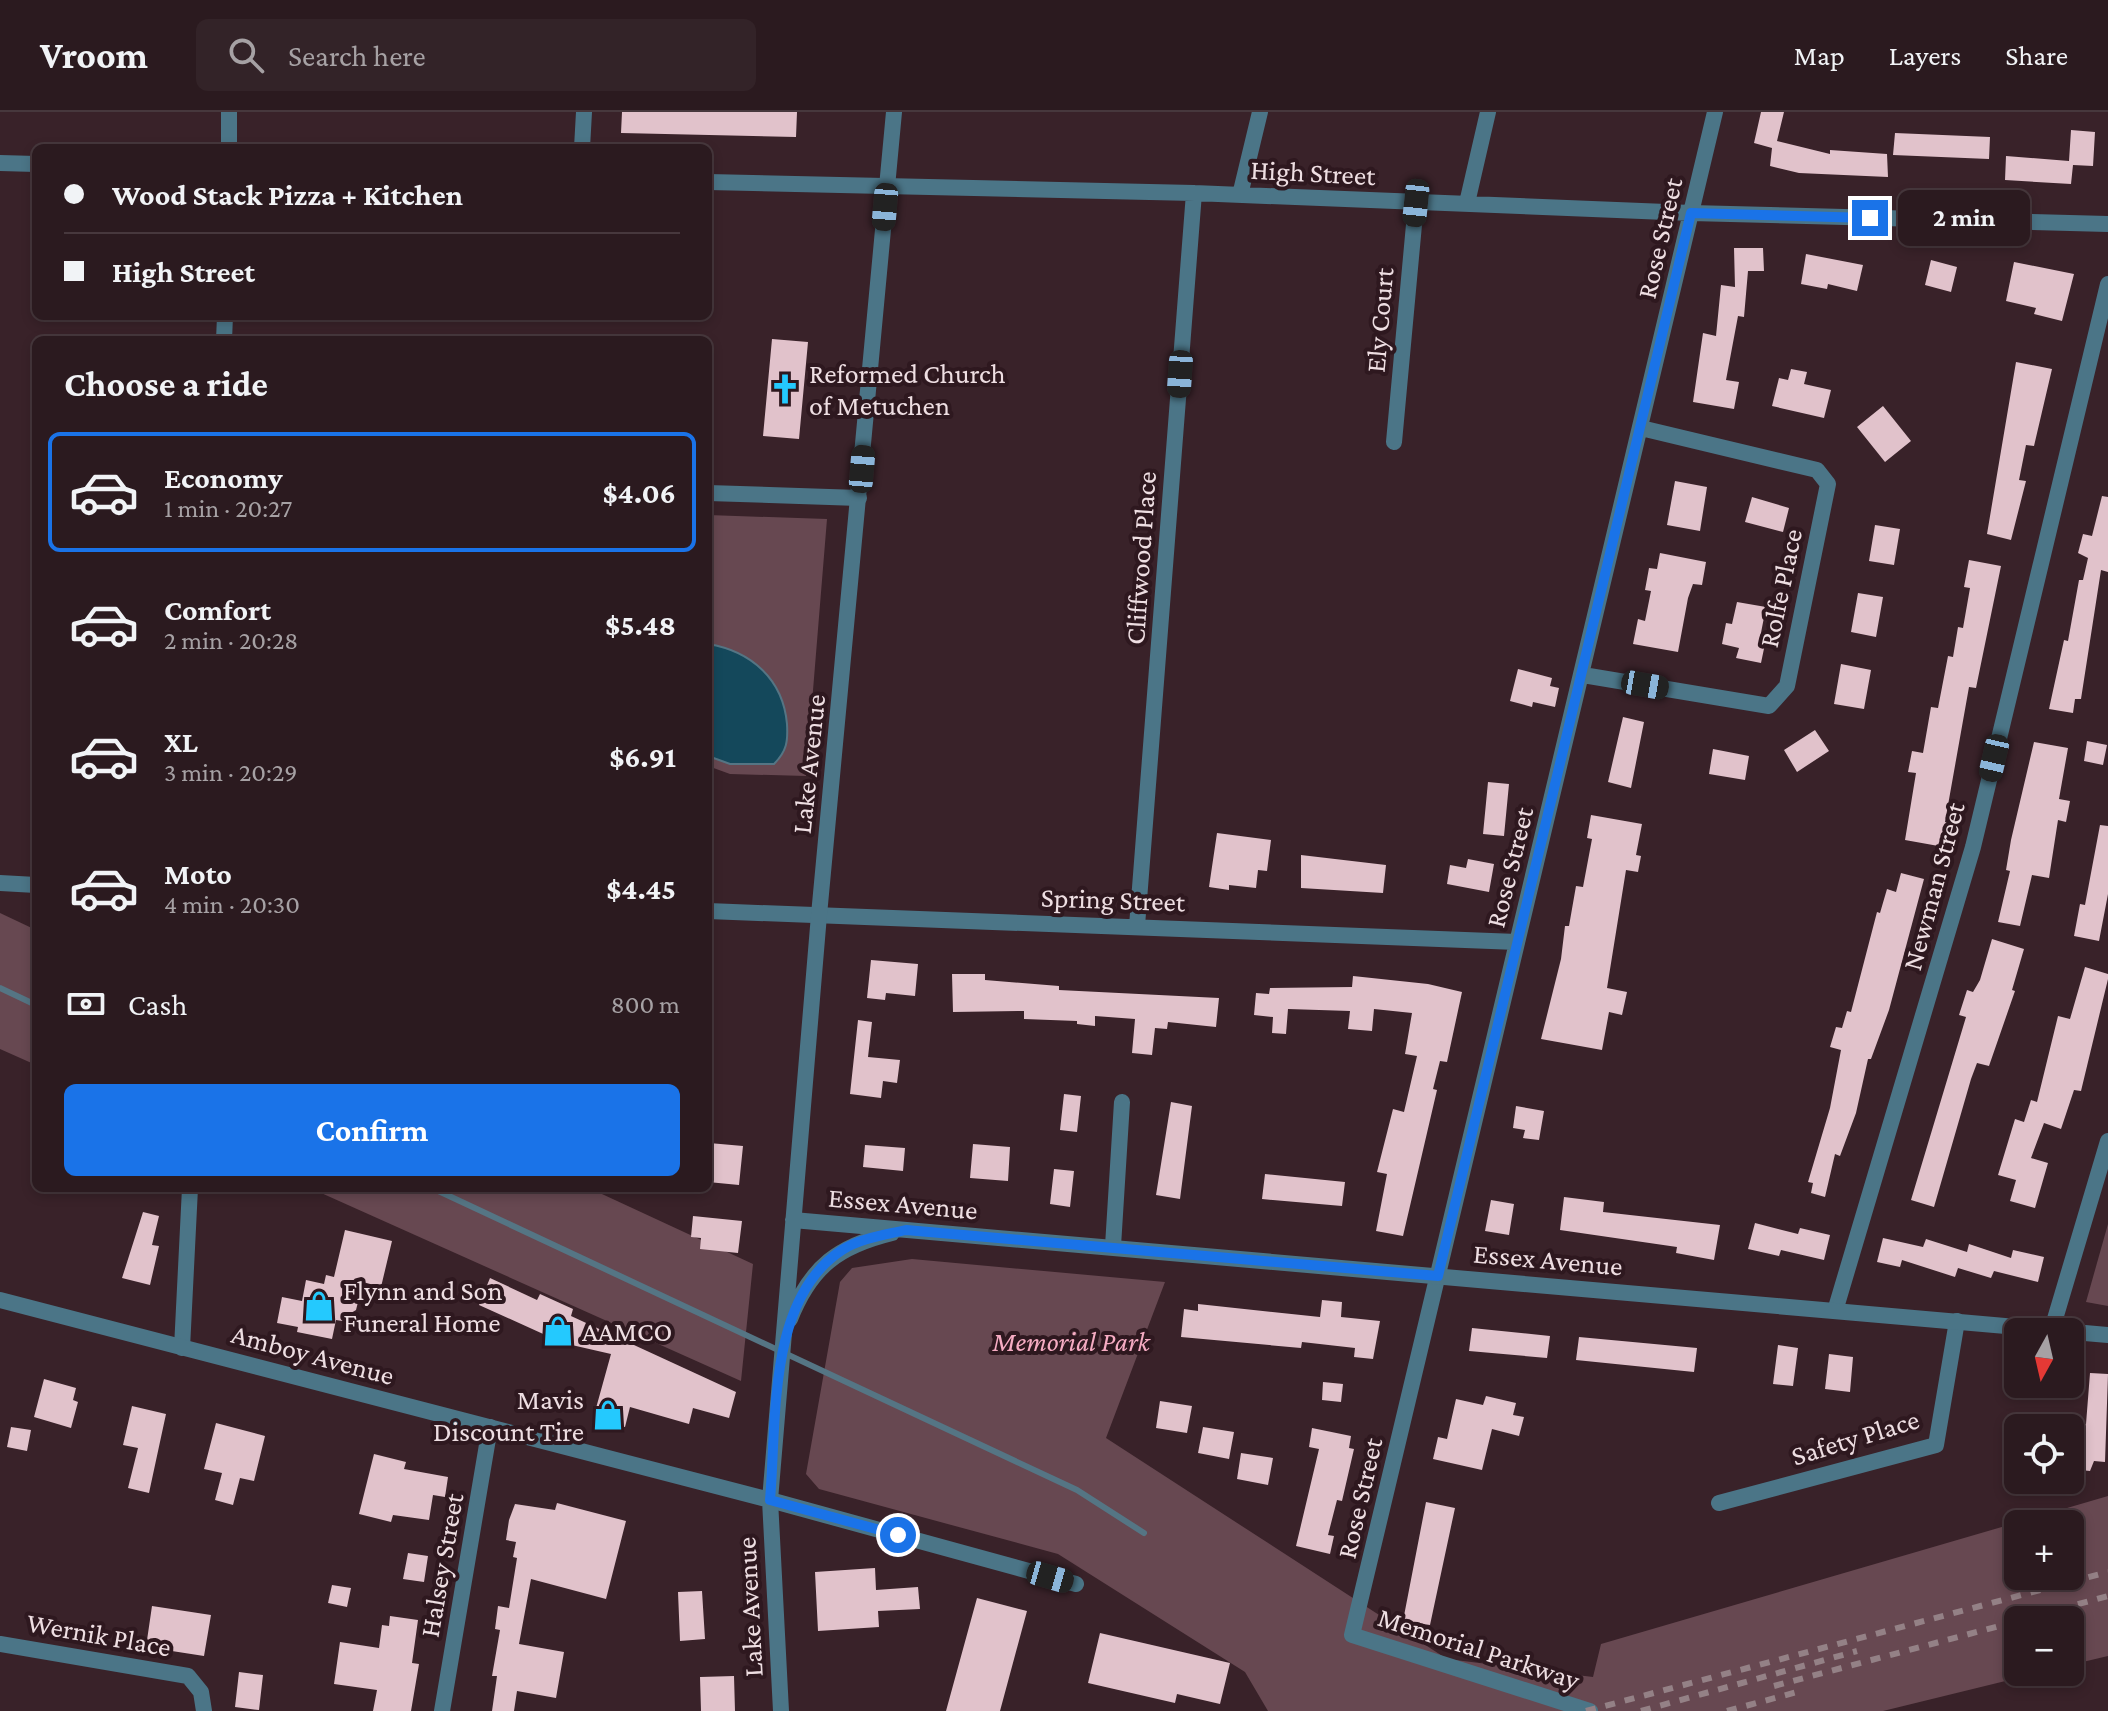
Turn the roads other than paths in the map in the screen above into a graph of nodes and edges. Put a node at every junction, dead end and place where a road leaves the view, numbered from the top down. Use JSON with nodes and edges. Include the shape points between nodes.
{"nodes":[{"id":1,"x":229,"y":112,"type":"edge"},
{"id":2,"x":584,"y":112,"type":"edge"},
{"id":3,"x":894,"y":112,"type":"edge"},
{"id":4,"x":1260,"y":112,"type":"edge"},
{"id":5,"x":1488,"y":112,"type":"edge"},
{"id":6,"x":1715,"y":112,"type":"edge"},
{"id":7,"x":229,"y":144,"type":"edge"},
{"id":8,"x":582,"y":144,"type":"edge"},
{"id":9,"x":0,"y":163,"type":"edge"},
{"id":10,"x":32,"y":164,"type":"edge"},
{"id":11,"x":712,"y":182,"type":"edge"},
{"id":12,"x":887,"y":188,"type":"junction"},
{"id":13,"x":1194,"y":193,"type":"junction"},
{"id":14,"x":1240,"y":195,"type":"junction"},
{"id":15,"x":1416,"y":203,"type":"junction"},
{"id":16,"x":1467,"y":203,"type":"junction"},
{"id":17,"x":1691,"y":213,"type":"junction"},
{"id":18,"x":2108,"y":224,"type":"edge"},
{"id":19,"x":2108,"y":284,"type":"edge"},
{"id":20,"x":1641,"y":428,"type":"junction"},
{"id":21,"x":1394,"y":442,"type":"dead end"},
{"id":22,"x":712,"y":493,"type":"edge"},
{"id":23,"x":859,"y":498,"type":"junction"},
{"id":24,"x":1583,"y":675,"type":"junction"},
{"id":25,"x":0,"y":883,"type":"edge"},
{"id":26,"x":32,"y":885,"type":"edge"},
{"id":27,"x":712,"y":911,"type":"edge"},
{"id":28,"x":819,"y":915,"type":"junction"},
{"id":29,"x":1137,"y":926,"type":"junction"},
{"id":30,"x":1517,"y":942,"type":"junction"},
{"id":31,"x":1122,"y":1102,"type":"dead end"},
{"id":32,"x":2108,"y":1141,"type":"edge"},
{"id":33,"x":190,"y":1192,"type":"edge"},
{"id":34,"x":793,"y":1220,"type":"junction"},
{"id":35,"x":906,"y":1230,"type":"junction"},
{"id":36,"x":1113,"y":1246,"type":"junction"},
{"id":37,"x":1438,"y":1276,"type":"junction"},
{"id":38,"x":0,"y":1300,"type":"edge"},
{"id":39,"x":1835,"y":1311,"type":"junction"},
{"id":40,"x":2055,"y":1318,"type":"edge"},
{"id":41,"x":1957,"y":1321,"type":"junction"},
{"id":42,"x":2004,"y":1325,"type":"edge"},
{"id":43,"x":785,"y":1331,"type":"junction"},
{"id":44,"x":2084,"y":1332,"type":"edge"},
{"id":45,"x":2108,"y":1335,"type":"edge"},
{"id":46,"x":182,"y":1348,"type":"junction"},
{"id":47,"x":490,"y":1427,"type":"junction"},
{"id":48,"x":770,"y":1500,"type":"junction"},
{"id":49,"x":1719,"y":1503,"type":"dead end"},
{"id":50,"x":1076,"y":1584,"type":"dead end"},
{"id":51,"x":1352,"y":1635,"type":"joint"},
{"id":52,"x":0,"y":1644,"type":"edge"},
{"id":53,"x":204,"y":1711,"type":"edge"},
{"id":54,"x":442,"y":1711,"type":"edge"},
{"id":55,"x":781,"y":1711,"type":"edge"},
{"id":56,"x":1590,"y":1711,"type":"edge"}],
"edges":[{"from":1,"to":7,"type":"street"},
{"from":2,"to":8,"type":"street"},
{"from":3,"to":12,"type":"street","name":"Lake Avenue"},
{"from":4,"to":14,"type":"street"},
{"from":5,"to":16,"type":"street"},
{"from":6,"to":17,"type":"street","name":"Rose Street"},
{"from":9,"to":10,"type":"street"},
{"from":11,"to":12,"type":"street","name":"High Street"},
{"from":12,"to":13,"type":"street","name":"High Street"},
{"from":12,"to":23,"type":"street","name":"Lake Avenue"},
{"from":13,"to":14,"type":"street","name":"High Street"},
{"from":13,"to":29,"type":"street","name":"Cliffwood Place"},
{"from":14,"to":15,"type":"street","name":"High Street"},
{"from":15,"to":16,"type":"street","name":"High Street"},
{"from":15,"to":21,"type":"street","name":"Ely Court"},
{"from":16,"to":17,"type":"street","name":"High Street"},
{"from":17,"to":18,"type":"street","name":"High Street"},
{"from":17,"to":20,"type":"street","name":"Rose Street"},
{"from":19,"to":39,"type":"street","name":"Newman Street","via":[[1973,847]]},
{"from":20,"to":24,"type":"street","name":"Rose Street"},
{"from":20,"to":24,"type":"street","name":"Rolfe Place","via":[[1817,470],[1828,484],[1787,686],[1769,706]]},
{"from":22,"to":23,"type":"street"},
{"from":23,"to":28,"type":"street","name":"Lake Avenue"},
{"from":24,"to":30,"type":"street","name":"Rose Street"},
{"from":25,"to":26,"type":"street"},
{"from":27,"to":28,"type":"street","name":"Spring Street"},
{"from":28,"to":29,"type":"street","name":"Spring Street"},
{"from":28,"to":34,"type":"street","name":"Lake Avenue"},
{"from":29,"to":30,"type":"street","name":"Spring Street"},
{"from":30,"to":37,"type":"street","name":"Rose Street"},
{"from":31,"to":36,"type":"street"},
{"from":32,"to":40,"type":"street"},
{"from":33,"to":46,"type":"street"},
{"from":34,"to":35,"type":"street","name":"Essex Avenue"},
{"from":34,"to":43,"type":"street","name":"Lake Avenue"},
{"from":35,"to":36,"type":"street","name":"Essex Avenue"},
{"from":35,"to":43,"type":"street","via":[[855,1244],[827,1261],[810,1280]]},
{"from":36,"to":37,"type":"street","name":"Essex Avenue"},
{"from":37,"to":39,"type":"street","name":"Essex Avenue"},
{"from":37,"to":51,"type":"street","name":"Rose Street"},
{"from":38,"to":46,"type":"street","name":"Amboy Avenue"},
{"from":39,"to":41,"type":"street","name":"Essex Avenue"},
{"from":41,"to":42,"type":"street","name":"Essex Avenue"},
{"from":41,"to":49,"type":"street","name":"Safety Place","via":[[1936,1445]]},
{"from":43,"to":48,"type":"street","name":"Lake Avenue"},
{"from":44,"to":45,"type":"street","name":"Essex Avenue"},
{"from":46,"to":47,"type":"street","name":"Amboy Avenue"},
{"from":47,"to":48,"type":"street","name":"Amboy Avenue"},
{"from":47,"to":54,"type":"street","name":"Halsey Street"},
{"from":48,"to":50,"type":"street","name":"Amboy Avenue"},
{"from":48,"to":55,"type":"street","name":"Lake Avenue"},
{"from":51,"to":56,"type":"street","name":"Memorial Parkway"},
{"from":52,"to":53,"type":"street","name":"Wernik Place","via":[[188,1676],[201,1692]]}]}
